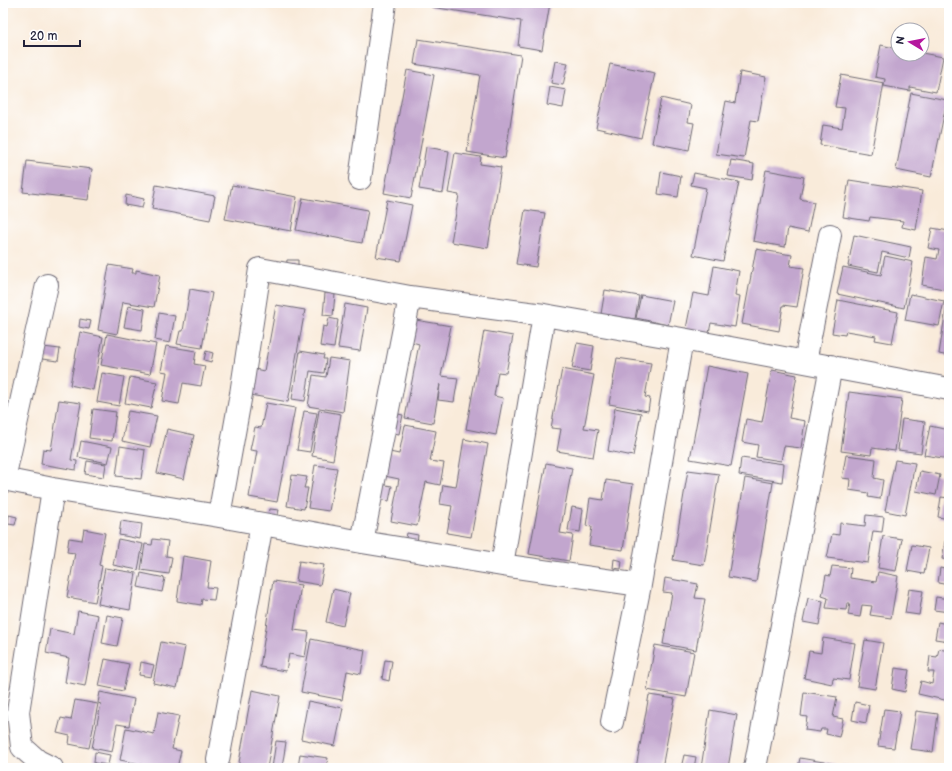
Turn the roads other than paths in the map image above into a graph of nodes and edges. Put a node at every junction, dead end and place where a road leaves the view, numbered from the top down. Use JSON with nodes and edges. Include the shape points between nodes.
{"nodes":[{"id":1,"x":385,"y":3,"type":"edge"},
{"id":2,"x":360,"y":179,"type":"dead end"},
{"id":3,"x":830,"y":235,"type":"dead end"},
{"id":4,"x":48,"y":285,"type":"dead end"},
{"id":5,"x":410,"y":297,"type":"junction"},
{"id":6,"x":544,"y":315,"type":"junction"},
{"id":7,"x":682,"y":339,"type":"junction"},
{"id":8,"x":805,"y":362,"type":"junction"},
{"id":9,"x":831,"y":366,"type":"junction"},
{"id":10,"x":949,"y":389,"type":"edge"},
{"id":11,"x":4,"y":479,"type":"edge"},
{"id":12,"x":53,"y":489,"type":"junction"},
{"id":13,"x":219,"y":516,"type":"junction"},
{"id":14,"x":262,"y":524,"type":"junction"},
{"id":15,"x":362,"y":542,"type":"junction"},
{"id":16,"x":502,"y":565,"type":"junction"},
{"id":17,"x":640,"y":585,"type":"junction"},
{"id":18,"x":612,"y":722,"type":"dead end"},
{"id":19,"x":218,"y":760,"type":"dead end"},
{"id":20,"x":52,"y":768,"type":"edge"},
{"id":21,"x":755,"y":768,"type":"edge"}],
"edges":[{"from":1,"to":2,"type":"street"},
{"from":3,"to":8,"type":"street"},
{"from":4,"to":11,"type":"street"},
{"from":5,"to":6,"type":"street"},
{"from":5,"to":13,"type":"street","via":[[260,269]]},
{"from":5,"to":15,"type":"street"},
{"from":6,"to":7,"type":"street"},
{"from":6,"to":16,"type":"street"},
{"from":7,"to":8,"type":"street"},
{"from":7,"to":17,"type":"street"},
{"from":8,"to":9,"type":"street"},
{"from":9,"to":10,"type":"street"},
{"from":9,"to":21,"type":"street"},
{"from":11,"to":12,"type":"street"},
{"from":12,"to":13,"type":"street"},
{"from":12,"to":20,"type":"street","via":[[18,712],[22,747],[38,761]]},
{"from":13,"to":14,"type":"street"},
{"from":14,"to":15,"type":"street"},
{"from":14,"to":19,"type":"street"},
{"from":15,"to":16,"type":"street"},
{"from":16,"to":17,"type":"street"},
{"from":17,"to":18,"type":"street"}]}
